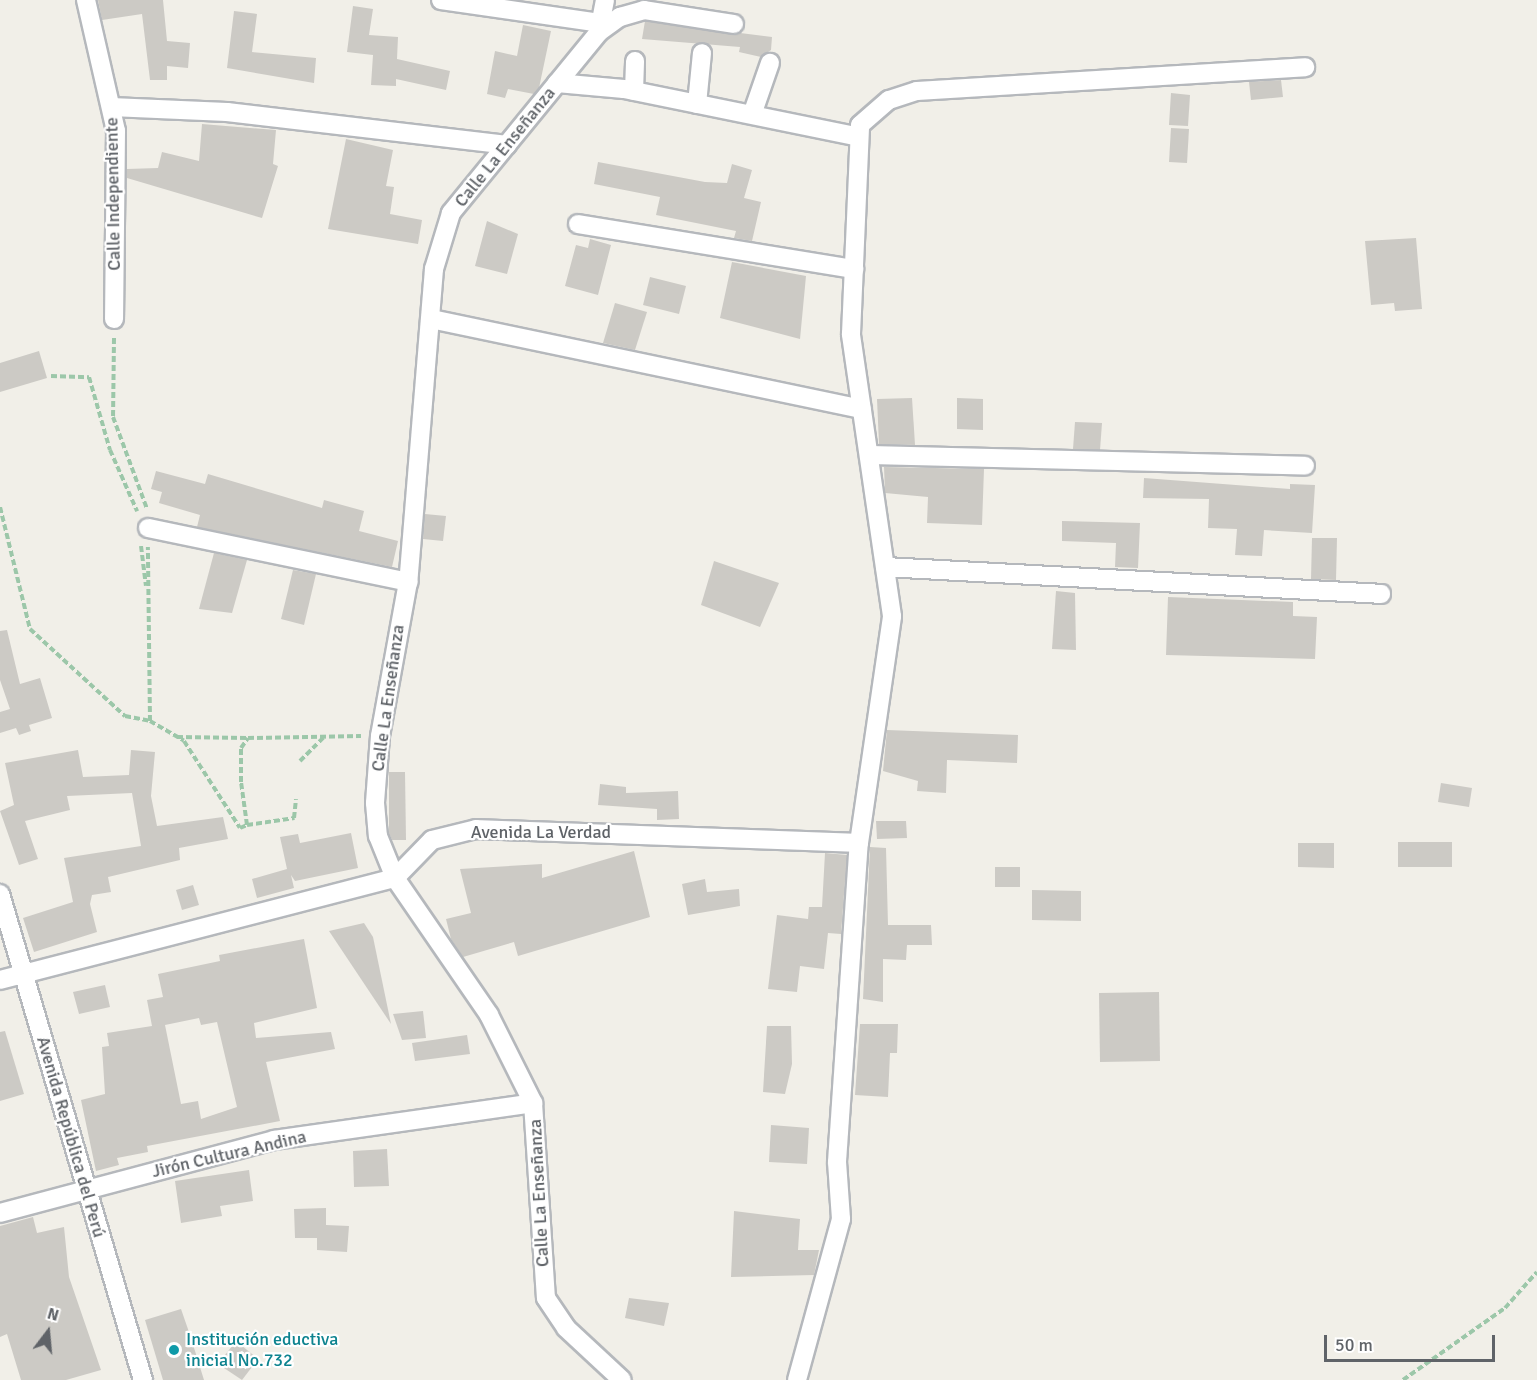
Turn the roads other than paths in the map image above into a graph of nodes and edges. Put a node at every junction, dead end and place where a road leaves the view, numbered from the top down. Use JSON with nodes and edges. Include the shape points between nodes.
{"nodes":[{"id":1,"x":86,"y":0,"type":"edge"},
{"id":2,"x":441,"y":0,"type":"edge"},
{"id":3,"x":605,"y":0,"type":"edge"},
{"id":4,"x":653,"y":6,"type":"edge"},
{"id":5,"x":734,"y":24,"type":"dead end"},
{"id":6,"x":600,"y":28,"type":"junction"},
{"id":7,"x":702,"y":52,"type":"dead end"},
{"id":8,"x":635,"y":61,"type":"dead end"},
{"id":9,"x":770,"y":63,"type":"dead end"},
{"id":10,"x":1305,"y":67,"type":"dead end"},
{"id":11,"x":557,"y":83,"type":"junction"},
{"id":12,"x":634,"y":91,"type":"junction"},
{"id":13,"x":697,"y":104,"type":"junction"},
{"id":14,"x":111,"y":107,"type":"junction"},
{"id":15,"x":753,"y":112,"type":"junction"},
{"id":16,"x":859,"y":137,"type":"junction"},
{"id":17,"x":507,"y":145,"type":"junction"},
{"id":18,"x":578,"y":224,"type":"dead end"},
{"id":19,"x":854,"y":268,"type":"junction"},
{"id":20,"x":114,"y":319,"type":"road end"},
{"id":21,"x":431,"y":319,"type":"junction"},
{"id":22,"x":862,"y":409,"type":"junction"},
{"id":23,"x":869,"y":455,"type":"junction"},
{"id":24,"x":1305,"y":466,"type":"dead end"},
{"id":25,"x":142,"y":528,"type":"road end"},
{"id":26,"x":885,"y":567,"type":"junction"},
{"id":27,"x":408,"y":582,"type":"junction"},
{"id":28,"x":1381,"y":594,"type":"dead end"},
{"id":29,"x":859,"y":843,"type":"junction"},
{"id":30,"x":394,"y":878,"type":"junction"},
{"id":31,"x":0,"y":894,"type":"edge"},
{"id":32,"x":25,"y":974,"type":"junction"},
{"id":33,"x":0,"y":980,"type":"edge"},
{"id":34,"x":533,"y":1103,"type":"junction"},
{"id":35,"x":85,"y":1190,"type":"junction"},
{"id":36,"x":0,"y":1213,"type":"edge"},
{"id":37,"x":143,"y":1380,"type":"edge"},
{"id":38,"x":622,"y":1380,"type":"edge"},
{"id":39,"x":797,"y":1380,"type":"edge"}],
"edges":[{"from":1,"to":14,"type":"street","name":"Calle Independiente"},
{"from":2,"to":6,"type":"street"},
{"from":3,"to":6,"type":"street"},
{"from":4,"to":5,"type":"street","name":"Calle La Enseñanza"},
{"from":4,"to":6,"type":"street","name":"Calle La Enseñanza","via":[[620,16]]},
{"from":6,"to":11,"type":"street","name":"Calle La Enseñanza"},
{"from":7,"to":13,"type":"street"},
{"from":8,"to":12,"type":"street"},
{"from":9,"to":15,"type":"street"},
{"from":10,"to":16,"type":"street","via":[[917,91],[889,100],[860,125]]},
{"from":11,"to":12,"type":"street"},
{"from":11,"to":17,"type":"street","name":"Calle La Enseñanza"},
{"from":12,"to":13,"type":"street"},
{"from":13,"to":15,"type":"street"},
{"from":14,"to":17,"type":"street","via":[[227,112]]},
{"from":14,"to":20,"type":"street","name":"Calle Independiente"},
{"from":15,"to":16,"type":"street"},
{"from":16,"to":19,"type":"street"},
{"from":17,"to":21,"type":"street","name":"Calle La Enseñanza","via":[[451,213],[434,269]]},
{"from":18,"to":19,"type":"street"},
{"from":19,"to":22,"type":"street","via":[[851,334]]},
{"from":21,"to":22,"type":"street"},
{"from":21,"to":27,"type":"street","name":"Calle La Enseñanza"},
{"from":22,"to":23,"type":"street"},
{"from":23,"to":24,"type":"street"},
{"from":23,"to":26,"type":"street"},
{"from":25,"to":27,"type":"street"},
{"from":26,"to":28,"type":"street"},
{"from":26,"to":29,"type":"street","via":[[892,616]]},
{"from":27,"to":30,"type":"street","name":"Calle La Enseñanza","via":[[380,736],[377,825]]},
{"from":29,"to":30,"type":"street","name":"Avenida La Verdad","via":[[476,829],[432,840]]},
{"from":29,"to":39,"type":"street","via":[[837,1162],[841,1219]]},
{"from":30,"to":32,"type":"street"},
{"from":30,"to":34,"type":"street","name":"Calle La Enseñanza","via":[[489,1015]]},
{"from":31,"to":32,"type":"street","name":"Avenida República del Perú"},
{"from":32,"to":33,"type":"street"},
{"from":32,"to":35,"type":"street","name":"Avenida República del Perú"},
{"from":34,"to":35,"type":"street","name":"Jirón Cultura Andina","via":[[274,1140]]},
{"from":34,"to":38,"type":"street","name":"Calle La Enseñanza","via":[[546,1298],[566,1328]]},
{"from":35,"to":36,"type":"street","name":"Jirón Cultura Andina"},
{"from":35,"to":37,"type":"street","name":"Avenida República del Perú"}]}
